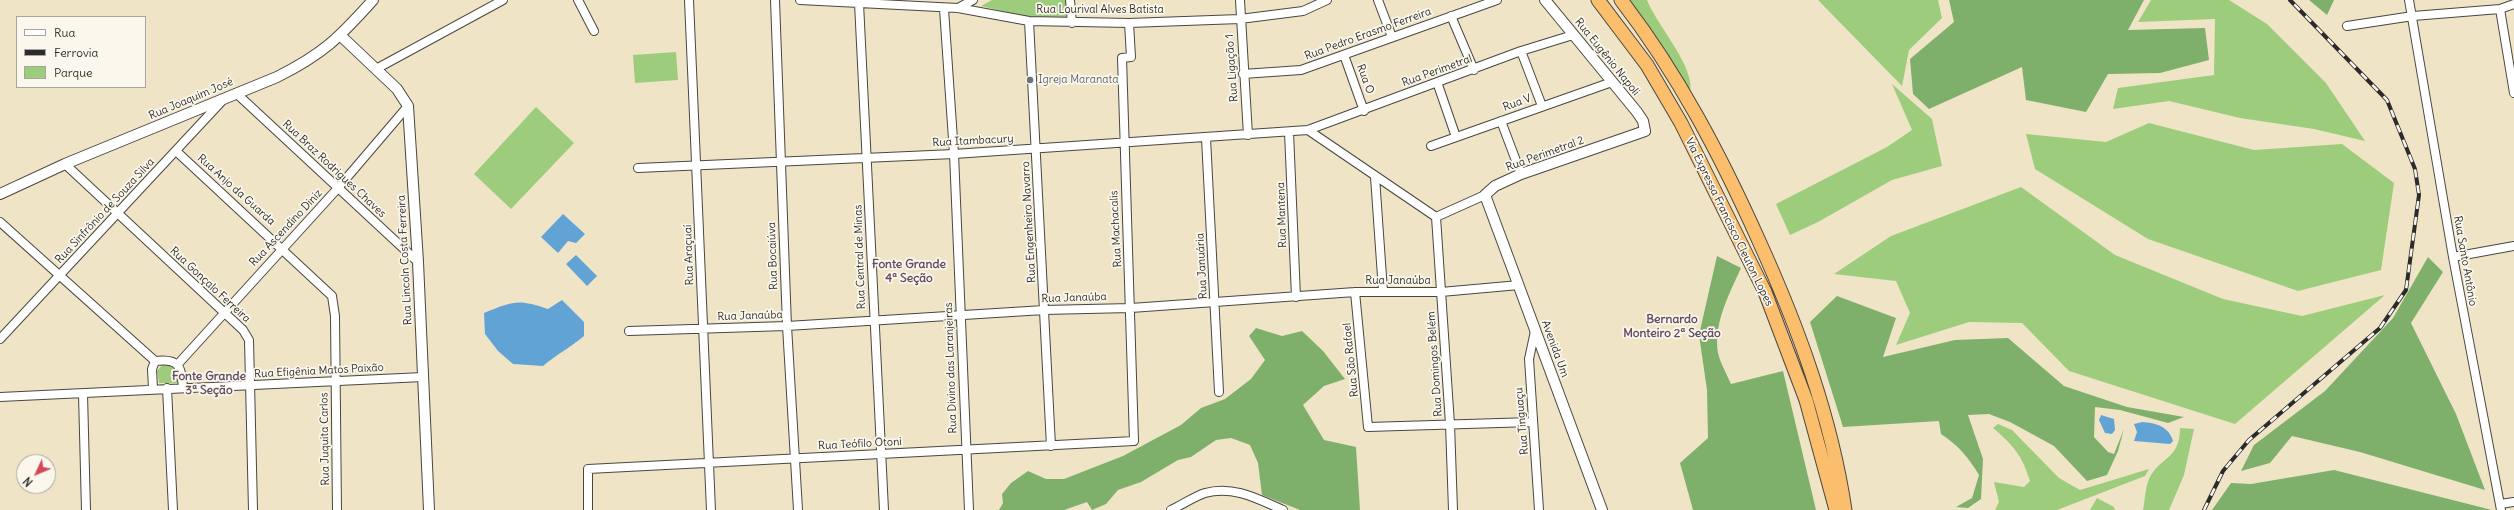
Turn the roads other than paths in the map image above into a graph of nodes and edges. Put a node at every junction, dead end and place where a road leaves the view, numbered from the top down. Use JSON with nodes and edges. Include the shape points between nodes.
{"nodes":[{"id":1,"x":373,"y":0,"type":"edge"},
{"id":2,"x":503,"y":0,"type":"edge"},
{"id":3,"x":578,"y":0,"type":"edge"},
{"id":4,"x":689,"y":0,"type":"edge"},
{"id":5,"x":775,"y":0,"type":"edge"},
{"id":6,"x":800,"y":0,"type":"edge"},
{"id":7,"x":973,"y":0,"type":"edge"},
{"id":8,"x":1070,"y":0,"type":"edge"},
{"id":9,"x":1240,"y":0,"type":"edge"},
{"id":10,"x":1326,"y":0,"type":"edge"},
{"id":11,"x":1378,"y":0,"type":"edge"},
{"id":12,"x":1497,"y":0,"type":"edge"},
{"id":13,"x":1545,"y":0,"type":"edge"},
{"id":14,"x":1598,"y":0,"type":"edge"},
{"id":15,"x":1621,"y":0,"type":"edge"},
{"id":16,"x":2408,"y":0,"type":"edge"},
{"id":17,"x":859,"y":3,"type":"junction"},
{"id":18,"x":915,"y":4,"type":"edge"},
{"id":19,"x":2514,"y":4,"type":"edge"},
{"id":20,"x":944,"y":8,"type":"junction"},
{"id":21,"x":958,"y":8,"type":"junction"},
{"id":22,"x":2500,"y":9,"type":"junction"},
{"id":23,"x":1451,"y":16,"type":"junction"},
{"id":24,"x":2413,"y":16,"type":"junction"},
{"id":25,"x":1240,"y":19,"type":"junction"},
{"id":26,"x":1029,"y":21,"type":"junction"},
{"id":27,"x":1072,"y":23,"type":"junction"},
{"id":28,"x":1129,"y":23,"type":"junction"},
{"id":29,"x":2346,"y":26,"type":"dead end"},
{"id":30,"x":594,"y":32,"type":"dead end"},
{"id":31,"x":1573,"y":35,"type":"junction"},
{"id":32,"x":341,"y":36,"type":"junction"},
{"id":33,"x":1392,"y":37,"type":"junction"},
{"id":34,"x":1520,"y":51,"type":"junction"},
{"id":35,"x":1344,"y":55,"type":"junction"},
{"id":36,"x":376,"y":69,"type":"junction"},
{"id":37,"x":1474,"y":70,"type":"junction"},
{"id":38,"x":1244,"y":74,"type":"junction"},
{"id":39,"x":1437,"y":82,"type":"junction"},
{"id":40,"x":1612,"y":82,"type":"junction"},
{"id":41,"x":236,"y":93,"type":"junction"},
{"id":42,"x":2514,"y":93,"type":"edge"},
{"id":43,"x":225,"y":97,"type":"junction"},
{"id":44,"x":408,"y":106,"type":"junction"},
{"id":45,"x":1542,"y":106,"type":"junction"},
{"id":46,"x":1364,"y":111,"type":"junction"},
{"id":47,"x":1501,"y":121,"type":"junction"},
{"id":48,"x":1308,"y":130,"type":"junction"},
{"id":49,"x":1645,"y":131,"type":"joint"},
{"id":50,"x":1290,"y":132,"type":"junction"},
{"id":51,"x":1248,"y":135,"type":"junction"},
{"id":52,"x":1456,"y":137,"type":"junction"},
{"id":53,"x":1206,"y":138,"type":"junction"},
{"id":54,"x":1123,"y":143,"type":"junction"},
{"id":55,"x":1431,"y":146,"type":"dead end"},
{"id":56,"x":1036,"y":149,"type":"junction"},
{"id":57,"x":176,"y":151,"type":"junction"},
{"id":58,"x":954,"y":154,"type":"junction"},
{"id":59,"x":868,"y":157,"type":"junction"},
{"id":60,"x":781,"y":161,"type":"junction"},
{"id":61,"x":65,"y":164,"type":"junction"},
{"id":62,"x":697,"y":167,"type":"junction"},
{"id":63,"x":638,"y":168,"type":"dead end"},
{"id":64,"x":1521,"y":174,"type":"junction"},
{"id":65,"x":1375,"y":177,"type":"junction"},
{"id":66,"x":338,"y":188,"type":"junction"},
{"id":67,"x":0,"y":194,"type":"edge"},
{"id":68,"x":1485,"y":195,"type":"junction"},
{"id":69,"x":117,"y":213,"type":"junction"},
{"id":70,"x":1436,"y":217,"type":"junction"},
{"id":71,"x":0,"y":222,"type":"edge"},
{"id":72,"x":2514,"y":246,"type":"edge"},
{"id":73,"x":282,"y":248,"type":"junction"},
{"id":74,"x":2453,"y":257,"type":"junction"},
{"id":75,"x":418,"y":262,"type":"junction"},
{"id":76,"x":59,"y":277,"type":"junction"},
{"id":77,"x":1519,"y":285,"type":"junction"},
{"id":78,"x":1383,"y":291,"type":"junction"},
{"id":79,"x":1355,"y":292,"type":"junction"},
{"id":80,"x":1441,"y":292,"type":"junction"},
{"id":81,"x":332,"y":296,"type":"joint"},
{"id":82,"x":1296,"y":297,"type":"junction"},
{"id":83,"x":1215,"y":301,"type":"junction"},
{"id":84,"x":1130,"y":308,"type":"junction"},
{"id":85,"x":1044,"y":310,"type":"junction"},
{"id":86,"x":224,"y":312,"type":"junction"},
{"id":87,"x":960,"y":315,"type":"junction"},
{"id":88,"x":874,"y":319,"type":"junction"},
{"id":89,"x":787,"y":326,"type":"junction"},
{"id":90,"x":703,"y":328,"type":"junction"},
{"id":91,"x":629,"y":331,"type":"dead end"},
{"id":92,"x":1535,"y":332,"type":"junction"},
{"id":93,"x":0,"y":339,"type":"edge"},
{"id":94,"x":155,"y":361,"type":"junction"},
{"id":95,"x":178,"y":364,"type":"junction"},
{"id":96,"x":423,"y":377,"type":"junction"},
{"id":97,"x":336,"y":383,"type":"junction"},
{"id":98,"x":249,"y":386,"type":"junction"},
{"id":99,"x":183,"y":387,"type":"junction"},
{"id":100,"x":167,"y":388,"type":"junction"},
{"id":101,"x":153,"y":389,"type":"junction"},
{"id":102,"x":1219,"y":392,"type":"dead end"},
{"id":103,"x":83,"y":394,"type":"junction"},
{"id":104,"x":0,"y":397,"type":"edge"},
{"id":105,"x":1532,"y":422,"type":"junction"},
{"id":106,"x":1450,"y":424,"type":"junction"},
{"id":107,"x":1134,"y":442,"type":"joint"},
{"id":108,"x":1052,"y":446,"type":"junction"},
{"id":109,"x":965,"y":450,"type":"junction"},
{"id":110,"x":880,"y":454,"type":"junction"},
{"id":111,"x":794,"y":459,"type":"junction"},
{"id":112,"x":709,"y":463,"type":"junction"},
{"id":113,"x":1598,"y":499,"type":"junction"},
{"id":114,"x":2514,"y":502,"type":"edge"},
{"id":115,"x":2501,"y":507,"type":"edge"},
{"id":116,"x":86,"y":510,"type":"edge"},
{"id":117,"x":172,"y":510,"type":"edge"},
{"id":118,"x":253,"y":510,"type":"edge"},
{"id":119,"x":338,"y":510,"type":"edge"},
{"id":120,"x":429,"y":510,"type":"edge"},
{"id":121,"x":588,"y":510,"type":"edge"},
{"id":122,"x":711,"y":510,"type":"edge"},
{"id":123,"x":798,"y":510,"type":"edge"},
{"id":124,"x":884,"y":510,"type":"edge"},
{"id":125,"x":969,"y":510,"type":"edge"},
{"id":126,"x":1171,"y":510,"type":"edge"},
{"id":127,"x":1283,"y":510,"type":"edge"},
{"id":128,"x":1453,"y":510,"type":"edge"},
{"id":129,"x":1539,"y":510,"type":"edge"},
{"id":130,"x":1598,"y":510,"type":"edge"},
{"id":131,"x":1602,"y":510,"type":"edge"},
{"id":132,"x":1836,"y":510,"type":"edge"},
{"id":133,"x":1845,"y":510,"type":"edge"}],
"edges":[{"from":1,"to":32,"type":"street","name":"Rua Joaquim José"},
{"from":2,"to":36,"type":"street"},
{"from":3,"to":30,"type":"street"},
{"from":4,"to":62,"type":"street","name":"Rua Araçuaí"},
{"from":5,"to":60,"type":"street","name":"Rua Bocaiúva"},
{"from":6,"to":17,"type":"street","name":"Rua Lourival Alves Batista"},
{"from":7,"to":21,"type":"street"},
{"from":8,"to":27,"type":"street"},
{"from":9,"to":25,"type":"street","name":"Rua Ligação 1"},
{"from":10,"to":25,"type":"street","name":"Rua Lourival Alves Batista","via":[[1303,11]]},
{"from":11,"to":33,"type":"street"},
{"from":12,"to":23,"type":"street","name":"Rua Pedro Erasmo Ferreira"},
{"from":13,"to":31,"type":"street","name":"Rua Eugênio Napoli"},
{"from":14,"to":132,"type":"highway","name":"Via Expressa Francisco Cleuton Lopes","via":[[1647,65],[1681,123],[1765,292],[1806,400]]},
{"from":15,"to":133,"type":"highway","name":"Via Expressa Francisco Cleuton Lopes","via":[[1640,24],[1693,107],[1740,199],[1780,288],[1818,388],[1841,480]]},
{"from":16,"to":24,"type":"street","name":"Rua Santo Antônio"},
{"from":17,"to":18,"type":"street","name":"Rua Lourival Alves Batista"},
{"from":17,"to":59,"type":"street","name":"Rua Central de Minas"},
{"from":18,"to":20,"type":"street","name":"Rua Lourival Alves Batista"},
{"from":19,"to":22,"type":"street"},
{"from":20,"to":21,"type":"street","name":"Rua Lourival Alves Batista"},
{"from":20,"to":58,"type":"street","name":"Rua Divino das Laranjeiras"},
{"from":21,"to":26,"type":"street","name":"Rua Lourival Alves Batista"},
{"from":22,"to":24,"type":"street"},
{"from":22,"to":42,"type":"street"},
{"from":23,"to":33,"type":"street","name":"Rua Pedro Erasmo Ferreira"},
{"from":23,"to":37,"type":"street"},
{"from":24,"to":29,"type":"street"},
{"from":24,"to":74,"type":"street","name":"Rua Santo Antônio"},
{"from":25,"to":28,"type":"street","name":"Rua Lourival Alves Batista"},
{"from":25,"to":38,"type":"street","name":"Rua Ligação 1"},
{"from":26,"to":27,"type":"street","name":"Rua Lourival Alves Batista"},
{"from":26,"to":56,"type":"street","name":"Rua Engenheiro Navarro"},
{"from":27,"to":28,"type":"street","name":"Rua Lourival Alves Batista"},
{"from":28,"to":54,"type":"street","name":"Rua Machacalis","via":[[1131,57],[1122,58]]},
{"from":31,"to":34,"type":"street","name":"Rua Perimetral"},
{"from":31,"to":40,"type":"street","name":"Rua Eugênio Napoli"},
{"from":32,"to":36,"type":"street","name":"Rua Lincoln Costa Ferreira"},
{"from":32,"to":41,"type":"street","name":"Rua Joaquim José","via":[[303,64]]},
{"from":33,"to":35,"type":"street","name":"Rua Pedro Erasmo Ferreira"},
{"from":34,"to":37,"type":"street","name":"Rua Perimetral"},
{"from":34,"to":45,"type":"street"},
{"from":35,"to":38,"type":"street","name":"Rua Pedro Erasmo Ferreira","via":[[1300,70]]},
{"from":35,"to":46,"type":"street","name":"Rua O"},
{"from":36,"to":44,"type":"street","name":"Rua Lincoln Costa Ferreira","via":[[397,89]]},
{"from":37,"to":39,"type":"street","name":"Rua Perimetral"},
{"from":38,"to":51,"type":"street","name":"Rua Ligação 1"},
{"from":39,"to":46,"type":"street","name":"Rua Perimetral"},
{"from":39,"to":52,"type":"street"},
{"from":40,"to":45,"type":"street","name":"Rua V"},
{"from":40,"to":49,"type":"street","name":"Rua Eugênio Napoli","via":[[1643,121]]},
{"from":41,"to":43,"type":"street","name":"Rua Joaquim José"},
{"from":41,"to":66,"type":"street","name":"Rua Braz Rodrigues Chaves"},
{"from":43,"to":57,"type":"street","name":"Rua Sinfrônio de Souza Silva"},
{"from":43,"to":61,"type":"street","name":"Rua Joaquim José"},
{"from":44,"to":66,"type":"street","name":"Rua Ascendino Diniz"},
{"from":44,"to":75,"type":"street","name":"Rua Lincoln Costa Ferreira"},
{"from":45,"to":47,"type":"street","name":"Rua V"},
{"from":46,"to":48,"type":"street","name":"Rua Perimetral"},
{"from":47,"to":52,"type":"street","name":"Rua V"},
{"from":47,"to":64,"type":"street"},
{"from":48,"to":50,"type":"street","name":"Rua Itambacury"},
{"from":48,"to":65,"type":"street"},
{"from":49,"to":64,"type":"street","name":"Rua Perimetral 2"},
{"from":50,"to":51,"type":"street","name":"Rua Itambacury"},
{"from":50,"to":82,"type":"street","name":"Rua Mantena"},
{"from":51,"to":53,"type":"street","name":"Rua Itambacury"},
{"from":52,"to":55,"type":"street","name":"Rua V"},
{"from":53,"to":54,"type":"street","name":"Rua Itambacury"},
{"from":53,"to":83,"type":"street","name":"Rua Januária"},
{"from":54,"to":56,"type":"street","name":"Rua Itambacury"},
{"from":54,"to":84,"type":"street","name":"Rua Machacalis"},
{"from":56,"to":58,"type":"street","name":"Rua Itambacury"},
{"from":56,"to":85,"type":"street","name":"Rua Engenheiro Navarro"},
{"from":57,"to":69,"type":"street","name":"Rua Sinfrônio de Souza Silva"},
{"from":57,"to":73,"type":"street","name":"Rua Anjo da Guarda"},
{"from":58,"to":59,"type":"street","name":"Rua Itambacury"},
{"from":58,"to":87,"type":"street","name":"Rua Divino das Laranjeiras"},
{"from":59,"to":60,"type":"street","name":"Rua Itambacury"},
{"from":59,"to":88,"type":"street","name":"Rua Central de Minas"},
{"from":60,"to":62,"type":"street","name":"Rua Itambacury"},
{"from":60,"to":89,"type":"street","name":"Rua Bocaiúva"},
{"from":61,"to":67,"type":"street","name":"Rua Joaquim José"},
{"from":61,"to":69,"type":"street","name":"Rua Gonçalo Ferreira"},
{"from":62,"to":63,"type":"street","name":"Rua Itambacury"},
{"from":62,"to":90,"type":"street","name":"Rua Araçuaí"},
{"from":64,"to":68,"type":"street","name":"Rua Perimetral 2","via":[[1495,186]]},
{"from":65,"to":70,"type":"street"},
{"from":65,"to":78,"type":"street"},
{"from":66,"to":73,"type":"street","name":"Rua Ascendino Diniz"},
{"from":66,"to":75,"type":"street","name":"Rua Braz Rodrigues Chaves"},
{"from":68,"to":70,"type":"street","name":"Rua Perimetral 2"},
{"from":68,"to":77,"type":"street","name":"Avenida Um"},
{"from":69,"to":76,"type":"street","name":"Rua Sinfrônio de Souza Silva"},
{"from":69,"to":86,"type":"street","name":"Rua Gonçalo Ferreira"},
{"from":70,"to":80,"type":"street","name":"Rua Domingos Belém"},
{"from":71,"to":76,"type":"street"},
{"from":72,"to":74,"type":"street"},
{"from":73,"to":81,"type":"street","name":"Rua Anjo da Guarda"},
{"from":73,"to":86,"type":"street","name":"Rua Ascendino Diniz"},
{"from":74,"to":115,"type":"street","name":"Rua Santo Antônio"},
{"from":75,"to":96,"type":"street","name":"Rua Lincoln Costa Ferreira"},
{"from":76,"to":93,"type":"street","name":"Rua Sinfrônio de Souza Silva"},
{"from":76,"to":94,"type":"street"},
{"from":77,"to":80,"type":"street","name":"Rua Janaúba"},
{"from":77,"to":92,"type":"street","name":"Avenida Um"},
{"from":78,"to":79,"type":"street","name":"Rua Janaúba"},
{"from":78,"to":80,"type":"street","name":"Rua Janaúba"},
{"from":79,"to":82,"type":"street","name":"Rua Janaúba"},
{"from":79,"to":106,"type":"street","name":"Rua São Rafael","via":[[1368,427]]},
{"from":80,"to":106,"type":"street","name":"Rua Domingos Belém"},
{"from":81,"to":97,"type":"street","name":"Rua Juquita Carlos","via":[[335,316]]},
{"from":82,"to":83,"type":"street","name":"Rua Janaúba"},
{"from":83,"to":84,"type":"street","name":"Rua Janaúba"},
{"from":83,"to":102,"type":"street","name":"Rua Januária"},
{"from":84,"to":85,"type":"street","name":"Rua Janaúba"},
{"from":84,"to":107,"type":"street","name":"Rua Machacalis"},
{"from":85,"to":87,"type":"street","name":"Rua Janaúba"},
{"from":85,"to":108,"type":"street","name":"Rua Engenheiro Navarro"},
{"from":86,"to":95,"type":"street","name":"Rua Ascendino Diniz"},
{"from":86,"to":98,"type":"street","name":"Rua Gonçalo Ferreira","via":[[243,330],[249,340]]},
{"from":87,"to":88,"type":"street","name":"Rua Janaúba"},
{"from":87,"to":109,"type":"street","name":"Rua Divino das Laranjeiras"},
{"from":88,"to":89,"type":"street","name":"Rua Janaúba"},
{"from":88,"to":110,"type":"street","name":"Rua Central de Minas"},
{"from":89,"to":90,"type":"street","name":"Rua Janaúba"},
{"from":89,"to":111,"type":"street","name":"Rua Bocaiúva"},
{"from":90,"to":91,"type":"street","name":"Rua Janaúba"},
{"from":90,"to":112,"type":"street","name":"Rua Araçuaí"},
{"from":92,"to":105,"type":"street","name":"Rua Tinguaçu","via":[[1529,359]]},
{"from":92,"to":113,"type":"street","name":"Avenida Um"},
{"from":94,"to":95,"type":"street","via":[[167,359]]},
{"from":94,"to":101,"type":"street","via":[[152,369]]},
{"from":95,"to":99,"type":"street","via":[[182,369]]},
{"from":96,"to":97,"type":"street","name":"Rua Efigênia Matos Paixão"},
{"from":96,"to":120,"type":"street","name":"Rua Lincoln Costa Ferreira"},
{"from":97,"to":98,"type":"street","name":"Rua Efigênia Matos Paixão"},
{"from":97,"to":119,"type":"street","name":"Rua Juquita Carlos"},
{"from":98,"to":99,"type":"street","name":"Rua Efigênia Matos Paixão"},
{"from":98,"to":118,"type":"street","name":"Rua Gonçalo Ferreira"},
{"from":99,"to":100,"type":"street","name":"Rua Efigênia Matos Paixão"},
{"from":100,"to":101,"type":"street","name":"Rua Efigênia Matos Paixão"},
{"from":100,"to":117,"type":"street"},
{"from":101,"to":103,"type":"street","name":"Rua Efigênia Matos Paixão"},
{"from":103,"to":104,"type":"street","name":"Rua Efigênia Matos Paixão"},
{"from":103,"to":116,"type":"street"},
{"from":105,"to":106,"type":"street"},
{"from":105,"to":129,"type":"street","name":"Rua Tinguaçu","via":[[1539,480]]},
{"from":106,"to":128,"type":"street","name":"Rua Domingos Belém"},
{"from":107,"to":108,"type":"street","name":"Rua Teófilo Otoni"},
{"from":108,"to":109,"type":"street","name":"Rua Teófilo Otoni"},
{"from":109,"to":110,"type":"street","name":"Rua Teófilo Otoni"},
{"from":109,"to":125,"type":"street","name":"Rua Divino das Laranjeiras"},
{"from":110,"to":111,"type":"street","name":"Rua Teófilo Otoni"},
{"from":110,"to":124,"type":"street","name":"Rua Central de Minas"},
{"from":111,"to":112,"type":"street","name":"Rua Teófilo Otoni"},
{"from":111,"to":123,"type":"street","name":"Rua Bocaiúva"},
{"from":112,"to":121,"type":"street","name":"Rua Teófilo Otoni","via":[[588,469]]},
{"from":112,"to":122,"type":"street","name":"Rua Araçuaí"},
{"from":113,"to":130,"type":"street"},
{"from":113,"to":131,"type":"street","name":"Avenida Um"},
{"from":114,"to":115,"type":"street"},
{"from":126,"to":127,"type":"street","via":[[1205,493],[1232,490]]}]}
